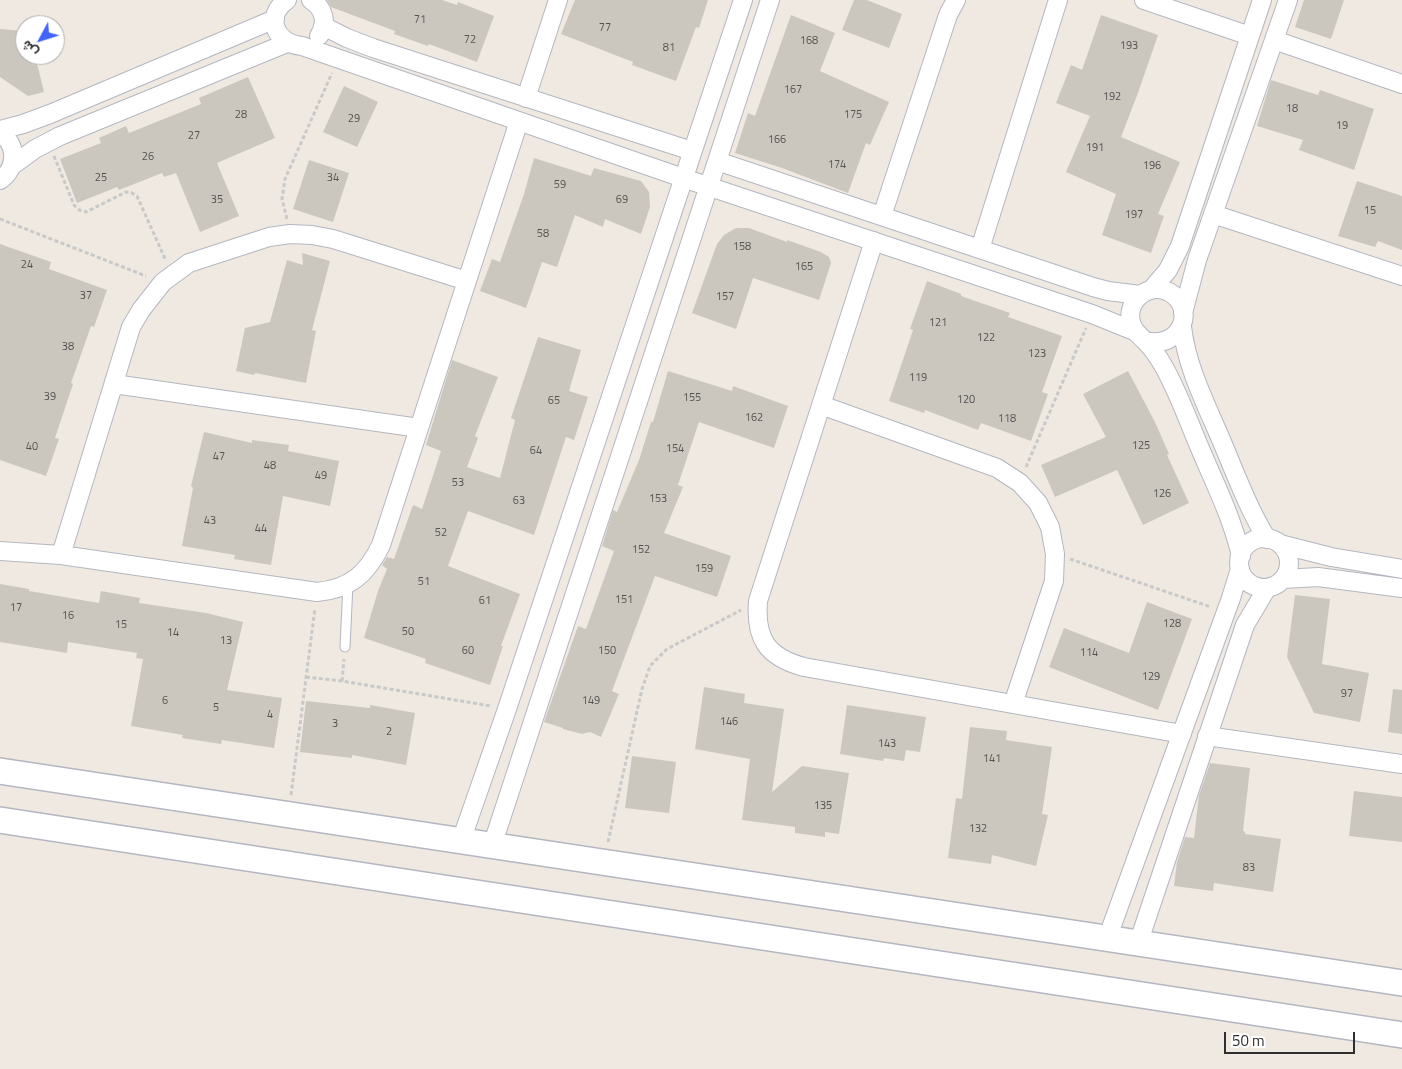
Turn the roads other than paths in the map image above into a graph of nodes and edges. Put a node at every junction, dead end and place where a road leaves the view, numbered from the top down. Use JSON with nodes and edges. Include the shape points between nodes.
{"nodes":[{"id":1,"x":311,"y":0,"type":"edge"},
{"id":2,"x":558,"y":0,"type":"edge"},
{"id":3,"x":743,"y":0,"type":"edge"},
{"id":4,"x":770,"y":0,"type":"edge"},
{"id":5,"x":956,"y":0,"type":"edge"},
{"id":6,"x":1058,"y":0,"type":"edge"},
{"id":7,"x":1144,"y":0,"type":"edge"},
{"id":8,"x":1262,"y":0,"type":"edge"},
{"id":9,"x":1288,"y":0,"type":"edge"},
{"id":10,"x":281,"y":6,"type":"edge"},
{"id":11,"x":323,"y":26,"type":"junction"},
{"id":12,"x":1250,"y":36,"type":"junction"},
{"id":13,"x":1274,"y":40,"type":"junction"},
{"id":14,"x":294,"y":44,"type":"junction"},
{"id":15,"x":1402,"y":84,"type":"edge"},
{"id":16,"x":526,"y":98,"type":"junction"},
{"id":17,"x":519,"y":121,"type":"junction"},
{"id":18,"x":0,"y":131,"type":"edge"},
{"id":19,"x":692,"y":151,"type":"junction"},
{"id":20,"x":717,"y":161,"type":"junction"},
{"id":21,"x":4,"y":178,"type":"edge"},
{"id":22,"x":684,"y":178,"type":"junction"},
{"id":23,"x":709,"y":186,"type":"junction"},
{"id":24,"x":1213,"y":214,"type":"junction"},
{"id":25,"x":882,"y":216,"type":"junction"},
{"id":26,"x":874,"y":241,"type":"junction"},
{"id":27,"x":980,"y":249,"type":"junction"},
{"id":28,"x":1402,"y":276,"type":"edge"},
{"id":29,"x":467,"y":280,"type":"junction"},
{"id":30,"x":1145,"y":292,"type":"junction"},
{"id":31,"x":1182,"y":320,"type":"junction"},
{"id":32,"x":1140,"y":336,"type":"junction"},
{"id":33,"x":114,"y":384,"type":"junction"},
{"id":34,"x":821,"y":406,"type":"junction"},
{"id":35,"x":419,"y":428,"type":"junction"},
{"id":36,"x":598,"y":437,"type":"junction"},
{"id":37,"x":624,"y":445,"type":"junction"},
{"id":38,"x":1273,"y":541,"type":"junction"},
{"id":39,"x":0,"y":552,"type":"edge"},
{"id":40,"x":61,"y":555,"type":"junction"},
{"id":41,"x":1240,"y":562,"type":"junction"},
{"id":42,"x":1402,"y":568,"type":"edge"},
{"id":43,"x":1283,"y":580,"type":"junction"},
{"id":44,"x":348,"y":584,"type":"junction"},
{"id":45,"x":548,"y":587,"type":"junction"},
{"id":46,"x":1267,"y":588,"type":"junction"},
{"id":47,"x":1402,"y":588,"type":"edge"},
{"id":48,"x":574,"y":595,"type":"junction"},
{"id":49,"x":345,"y":647,"type":"road end"},
{"id":50,"x":1013,"y":704,"type":"junction"},
{"id":51,"x":1182,"y":734,"type":"junction"},
{"id":52,"x":1207,"y":736,"type":"junction"},
{"id":53,"x":1402,"y":764,"type":"edge"},
{"id":54,"x":0,"y":771,"type":"edge"},
{"id":55,"x":0,"y":820,"type":"edge"},
{"id":56,"x":461,"y":841,"type":"junction"},
{"id":57,"x":492,"y":846,"type":"junction"},
{"id":58,"x":1107,"y":939,"type":"junction"},
{"id":59,"x":1138,"y":944,"type":"junction"},
{"id":60,"x":1402,"y":983,"type":"edge"},
{"id":61,"x":1402,"y":1035,"type":"edge"}],
"edges":[{"from":1,"to":11,"type":"street","via":[[322,12]]},
{"from":2,"to":16,"type":"street"},
{"from":3,"to":19,"type":"street"},
{"from":4,"to":20,"type":"street"},
{"from":5,"to":25,"type":"street","via":[[948,15]]},
{"from":6,"to":27,"type":"street"},
{"from":7,"to":12,"type":"street"},
{"from":8,"to":12,"type":"street"},
{"from":9,"to":13,"type":"street"},
{"from":10,"to":14,"type":"street","via":[[276,29],[280,37]]},
{"from":10,"to":18,"type":"street","via":[[50,114]]},
{"from":11,"to":14,"type":"street","via":[[310,44]]},
{"from":11,"to":16,"type":"street","via":[[366,46]]},
{"from":12,"to":30,"type":"street","via":[[1180,246],[1168,270]]},
{"from":13,"to":15,"type":"street"},
{"from":13,"to":24,"type":"street"},
{"from":14,"to":17,"type":"street"},
{"from":14,"to":21,"type":"street","via":[[48,142]]},
{"from":16,"to":19,"type":"street"},
{"from":17,"to":22,"type":"street"},
{"from":17,"to":29,"type":"street"},
{"from":18,"to":21,"type":"street","via":[[12,148]]},
{"from":19,"to":22,"type":"street"},
{"from":20,"to":23,"type":"street"},
{"from":20,"to":25,"type":"street"},
{"from":22,"to":23,"type":"street"},
{"from":22,"to":36,"type":"street"},
{"from":23,"to":26,"type":"street"},
{"from":23,"to":37,"type":"street"},
{"from":24,"to":28,"type":"street"},
{"from":24,"to":31,"type":"street","via":[[1193,273]]},
{"from":25,"to":27,"type":"street"},
{"from":26,"to":32,"type":"street","via":[[1092,314]]},
{"from":26,"to":34,"type":"street"},
{"from":27,"to":30,"type":"street","via":[[1108,291]]},
{"from":29,"to":33,"type":"street","via":[[312,234],[290,234],[248,243],[190,263],[168,278],[131,327]]},
{"from":29,"to":35,"type":"street"},
{"from":30,"to":31,"type":"street","via":[[1160,289],[1176,297]]},
{"from":30,"to":32,"type":"street","via":[[1131,308],[1130,316]]},
{"from":31,"to":32,"type":"street","via":[[1177,334],[1170,340],[1154,343]]},
{"from":31,"to":38,"type":"street","via":[[1191,370],[1250,507]]},
{"from":32,"to":41,"type":"street","via":[[1170,380],[1228,514]]},
{"from":33,"to":35,"type":"street"},
{"from":33,"to":40,"type":"street"},
{"from":34,"to":50,"type":"street","via":[[997,468],[1020,483],[1038,503],[1050,527],[1055,554],[1054,581]]},
{"from":34,"to":50,"type":"street","via":[[758,601],[756,619],[761,637],[772,652],[786,662],[804,667]]},
{"from":35,"to":44,"type":"street","via":[[381,545],[374,560]]},
{"from":36,"to":37,"type":"street"},
{"from":36,"to":45,"type":"street"},
{"from":37,"to":48,"type":"street"},
{"from":38,"to":41,"type":"street","via":[[1258,539],[1251,542],[1244,548]]},
{"from":38,"to":42,"type":"street","via":[[1331,557]]},
{"from":38,"to":43,"type":"street","via":[[1288,557],[1289,565]]},
{"from":39,"to":40,"type":"street"},
{"from":40,"to":44,"type":"street","via":[[317,592],[332,591]]},
{"from":41,"to":46,"type":"street","via":[[1243,576],[1253,585]]},
{"from":41,"to":51,"type":"street","via":[[1226,612]]},
{"from":43,"to":46,"type":"street"},
{"from":43,"to":47,"type":"street","via":[[1327,577]]},
{"from":44,"to":49,"type":"lane"},
{"from":45,"to":48,"type":"street"},
{"from":45,"to":56,"type":"street"},
{"from":46,"to":52,"type":"street","via":[[1245,624]]},
{"from":48,"to":57,"type":"street"},
{"from":50,"to":51,"type":"street"},
{"from":51,"to":58,"type":"street"},
{"from":52,"to":53,"type":"street"},
{"from":52,"to":59,"type":"street"},
{"from":54,"to":56,"type":"street"},
{"from":55,"to":61,"type":"street"},
{"from":56,"to":57,"type":"street"},
{"from":57,"to":58,"type":"street"},
{"from":58,"to":59,"type":"street"},
{"from":59,"to":60,"type":"street"}]}
